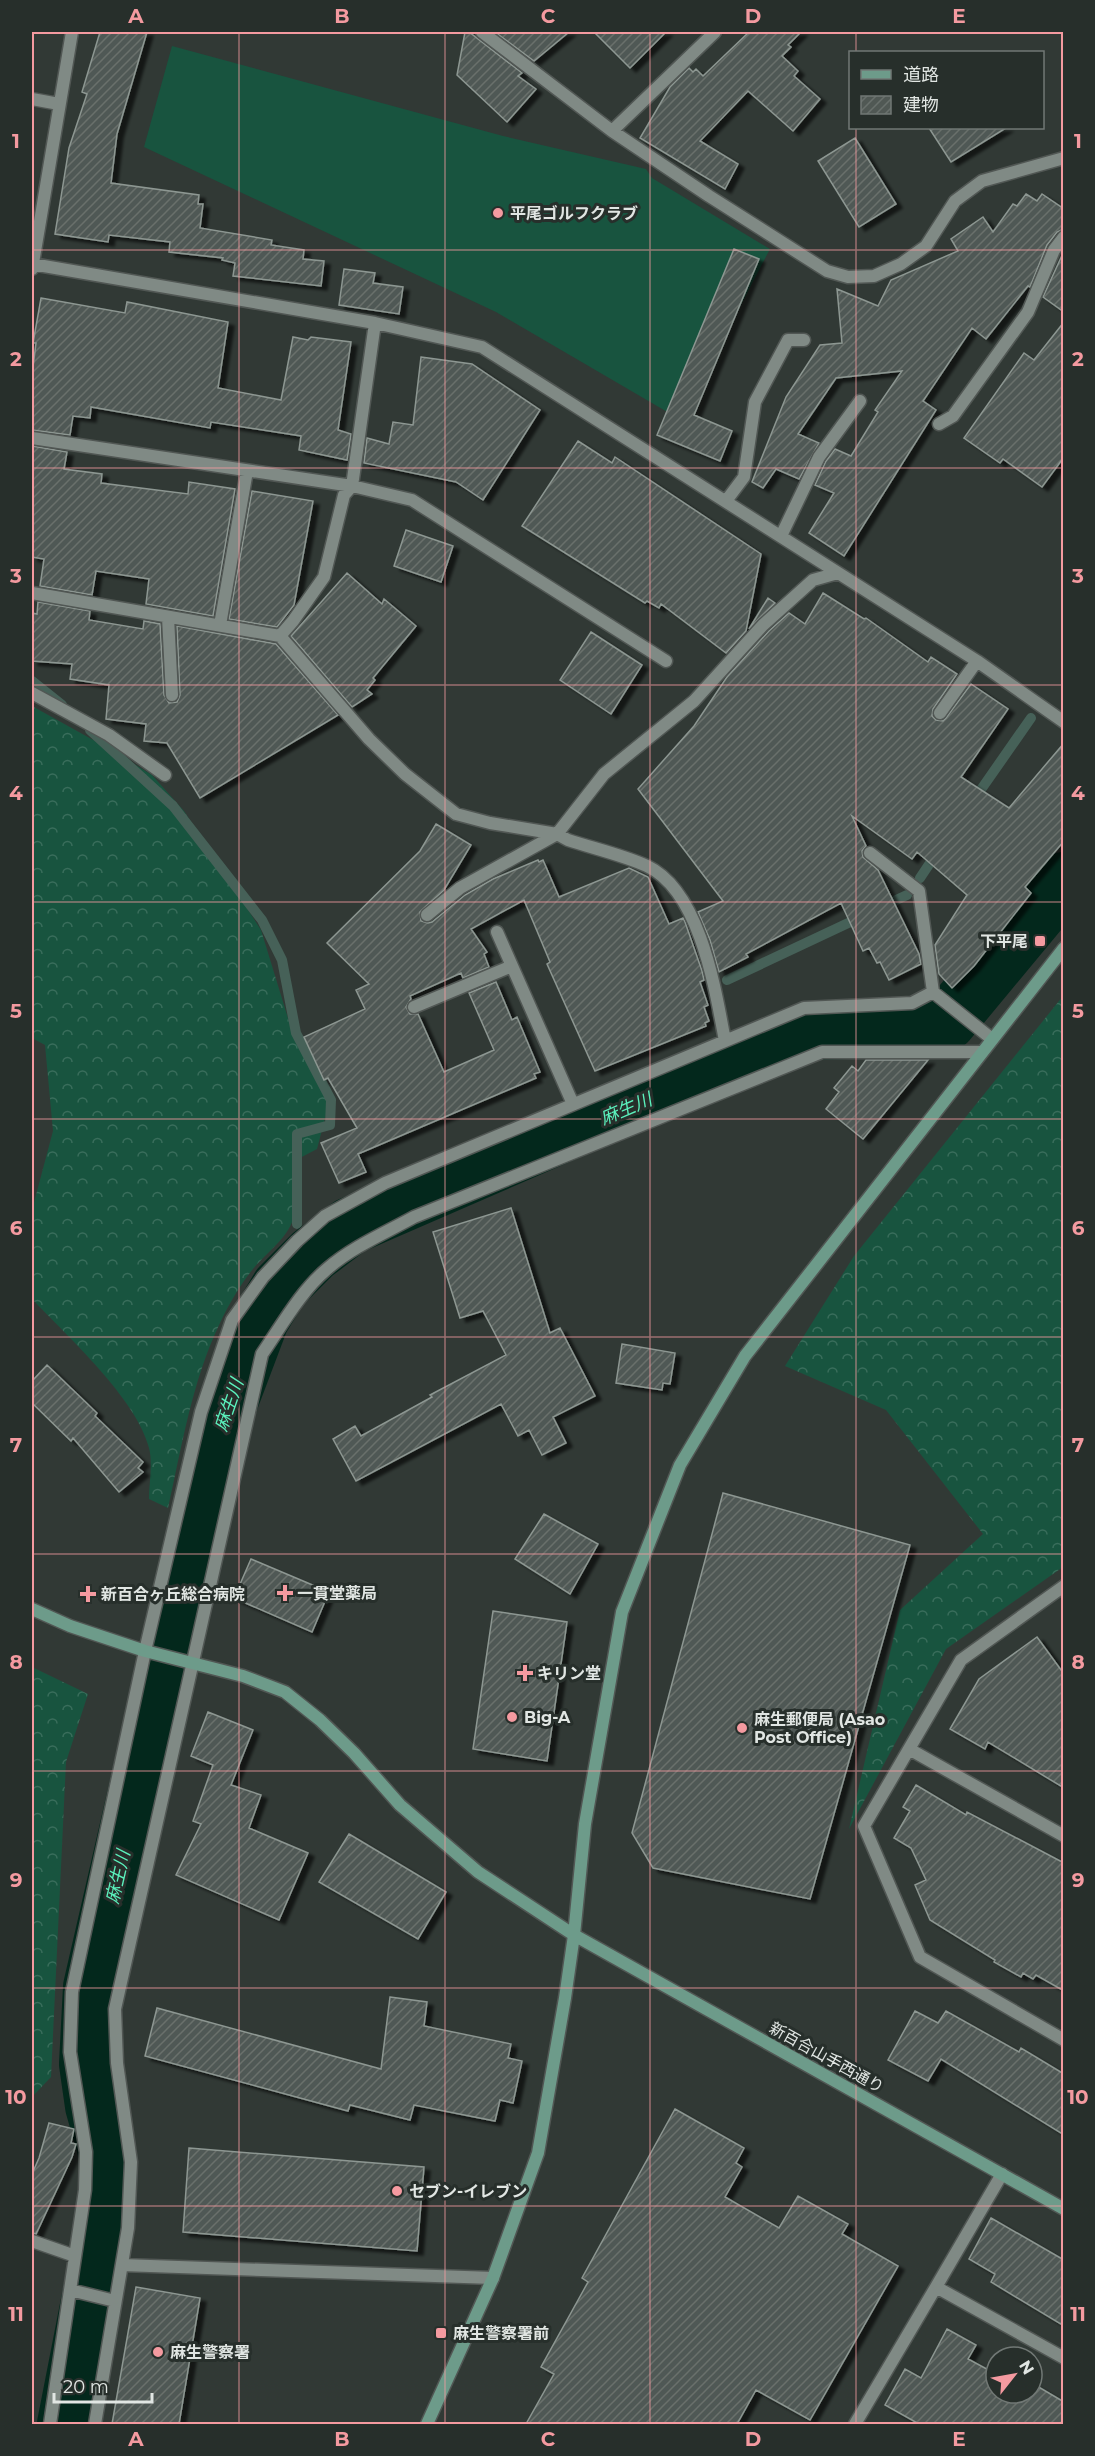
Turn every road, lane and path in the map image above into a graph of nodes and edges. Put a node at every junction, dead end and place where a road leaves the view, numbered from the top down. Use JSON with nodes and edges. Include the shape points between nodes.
{"nodes":[{"id":1,"x":72,"y":32,"type":"edge"},
{"id":2,"x":482,"y":32,"type":"edge"},
{"id":3,"x":715,"y":32,"type":"edge"},
{"id":4,"x":32,"y":99,"type":"edge"},
{"id":5,"x":59,"y":104,"type":"junction"},
{"id":6,"x":612,"y":131,"type":"junction"},
{"id":7,"x":1064,"y":158,"type":"edge"},
{"id":8,"x":1064,"y":237,"type":"edge"},
{"id":9,"x":32,"y":264,"type":"edge"},
{"id":10,"x":32,"y":269,"type":"edge"},
{"id":11,"x":375,"y":323,"type":"junction"},
{"id":12,"x":804,"y":340,"type":"dead end"},
{"id":13,"x":860,"y":400,"type":"dead end"},
{"id":14,"x":939,"y":424,"type":"dead end"},
{"id":15,"x":32,"y":438,"type":"edge"},
{"id":16,"x":247,"y":471,"type":"junction"},
{"id":17,"x":352,"y":486,"type":"junction"},
{"id":18,"x":726,"y":501,"type":"junction"},
{"id":19,"x":781,"y":536,"type":"junction"},
{"id":20,"x":838,"y":573,"type":"junction"},
{"id":21,"x":32,"y":593,"type":"edge"},
{"id":22,"x":168,"y":616,"type":"junction"},
{"id":23,"x":220,"y":626,"type":"junction"},
{"id":24,"x":280,"y":636,"type":"junction"},
{"id":25,"x":666,"y":661,"type":"dead end"},
{"id":26,"x":977,"y":662,"type":"junction"},
{"id":27,"x":32,"y":693,"type":"edge"},
{"id":28,"x":172,"y":695,"type":"dead end"},
{"id":29,"x":940,"y":713,"type":"dead end"},
{"id":30,"x":1064,"y":722,"type":"edge"},
{"id":31,"x":165,"y":775,"type":"dead end"},
{"id":32,"x":558,"y":834,"type":"junction"},
{"id":33,"x":870,"y":853,"type":"dead end"},
{"id":34,"x":427,"y":915,"type":"dead end"},
{"id":35,"x":496,"y":932,"type":"dead end"},
{"id":36,"x":1064,"y":948,"type":"edge"},
{"id":37,"x":512,"y":966,"type":"junction"},
{"id":38,"x":933,"y":992,"type":"junction"},
{"id":39,"x":414,"y":1008,"type":"dead end"},
{"id":40,"x":992,"y":1039,"type":"junction"},
{"id":41,"x":725,"y":1041,"type":"junction"},
{"id":42,"x":982,"y":1052,"type":"junction"},
{"id":43,"x":573,"y":1104,"type":"junction"},
{"id":44,"x":1064,"y":1586,"type":"edge"},
{"id":45,"x":32,"y":1609,"type":"edge"},
{"id":46,"x":151,"y":1653,"type":"junction"},
{"id":47,"x":190,"y":1661,"type":"junction"},
{"id":48,"x":909,"y":1749,"type":"junction"},
{"id":49,"x":1064,"y":1836,"type":"edge"},
{"id":50,"x":574,"y":1935,"type":"junction"},
{"id":51,"x":1064,"y":2040,"type":"edge"},
{"id":52,"x":1002,"y":2174,"type":"junction"},
{"id":53,"x":1064,"y":2209,"type":"edge"},
{"id":54,"x":32,"y":2241,"type":"edge"},
{"id":55,"x":75,"y":2256,"type":"junction"},
{"id":56,"x":122,"y":2265,"type":"junction"},
{"id":57,"x":493,"y":2278,"type":"junction"},
{"id":58,"x":936,"y":2286,"type":"junction"},
{"id":59,"x":74,"y":2291,"type":"junction"},
{"id":60,"x":110,"y":2300,"type":"junction"},
{"id":61,"x":1064,"y":2358,"type":"edge"},
{"id":62,"x":50,"y":2424,"type":"edge"},
{"id":63,"x":95,"y":2424,"type":"edge"},
{"id":64,"x":427,"y":2424,"type":"edge"},
{"id":65,"x":855,"y":2424,"type":"edge"}],
"edges":[{"from":1,"to":5,"type":"street"},
{"from":2,"to":6,"type":"street"},
{"from":3,"to":6,"type":"street"},
{"from":4,"to":5,"type":"street"},
{"from":5,"to":9,"type":"street"},
{"from":6,"to":7,"type":"street","via":[[827,271],[848,277],[874,276],[901,264],[926,246],[955,201],[982,181]]},
{"from":8,"to":14,"type":"street","via":[[1054,250],[1028,312],[953,416]]},
{"from":9,"to":10,"type":"street"},
{"from":9,"to":11,"type":"street"},
{"from":11,"to":17,"type":"street"},
{"from":11,"to":18,"type":"street","via":[[482,346]]},
{"from":12,"to":18,"type":"street","via":[[788,340],[755,402],[744,477]]},
{"from":13,"to":19,"type":"street","via":[[819,457]]},
{"from":15,"to":16,"type":"street"},
{"from":16,"to":17,"type":"street"},
{"from":16,"to":23,"type":"street"},
{"from":17,"to":24,"type":"street","via":[[344,495],[324,577]]},
{"from":17,"to":25,"type":"street","via":[[412,500]]},
{"from":18,"to":19,"type":"street"},
{"from":19,"to":20,"type":"street"},
{"from":20,"to":26,"type":"street"},
{"from":20,"to":32,"type":"street","via":[[813,580],[763,625],[708,688],[604,774]]},
{"from":21,"to":22,"type":"street"},
{"from":22,"to":23,"type":"street"},
{"from":22,"to":28,"type":"street"},
{"from":23,"to":24,"type":"street"},
{"from":24,"to":32,"type":"street","via":[[369,739],[456,814]]},
{"from":26,"to":29,"type":"street"},
{"from":26,"to":30,"type":"street"},
{"from":27,"to":31,"type":"street","via":[[109,735]]},
{"from":32,"to":34,"type":"street","via":[[460,888]]},
{"from":32,"to":41,"type":"street","via":[[647,866],[671,882],[694,921],[713,974]]},
{"from":33,"to":38,"type":"street","via":[[919,891]]},
{"from":35,"to":37,"type":"street"},
{"from":36,"to":40,"type":"street"},
{"from":37,"to":39,"type":"street"},
{"from":37,"to":43,"type":"street"},
{"from":38,"to":40,"type":"street"},
{"from":38,"to":41,"type":"street","via":[[912,1003],[804,1008]]},
{"from":40,"to":42,"type":"street"},
{"from":41,"to":43,"type":"street"},
{"from":42,"to":47,"type":"street","via":[[822,1052],[414,1217],[327,1269],[299,1300],[262,1354]]},
{"from":42,"to":50,"type":"street","via":[[745,1356],[680,1465],[622,1612],[585,1824]]},
{"from":43,"to":46,"type":"street","via":[[385,1183],[325,1216],[263,1277],[232,1320],[201,1412]]},
{"from":44,"to":48,"type":"street","via":[[961,1660]]},
{"from":45,"to":46,"type":"street","name":"新百合山手西通り"},
{"from":46,"to":47,"type":"street","name":"新百合山手西通り"},
{"from":46,"to":55,"type":"street","via":[[72,1992],[70,2052],[86,2152],[86,2190]]},
{"from":47,"to":50,"type":"street","name":"新百合山手西通り","via":[[285,1692],[354,1753],[400,1805],[478,1872]]},
{"from":47,"to":56,"type":"street","via":[[115,2009],[117,2063],[130,2162],[128,2228]]},
{"from":48,"to":49,"type":"street"},
{"from":48,"to":51,"type":"street","via":[[864,1826],[920,1957]]},
{"from":50,"to":52,"type":"street","name":"新百合山手西通り"},
{"from":50,"to":57,"type":"street","via":[[538,2153]]},
{"from":52,"to":53,"type":"street","name":"新百合山手西通り"},
{"from":52,"to":58,"type":"street"},
{"from":54,"to":55,"type":"street"},
{"from":55,"to":59,"type":"street"},
{"from":56,"to":57,"type":"street"},
{"from":56,"to":60,"type":"street"},
{"from":57,"to":64,"type":"street"},
{"from":58,"to":61,"type":"street"},
{"from":58,"to":65,"type":"street"},
{"from":59,"to":60,"type":"street"},
{"from":59,"to":62,"type":"street"},
{"from":60,"to":63,"type":"street"}]}
